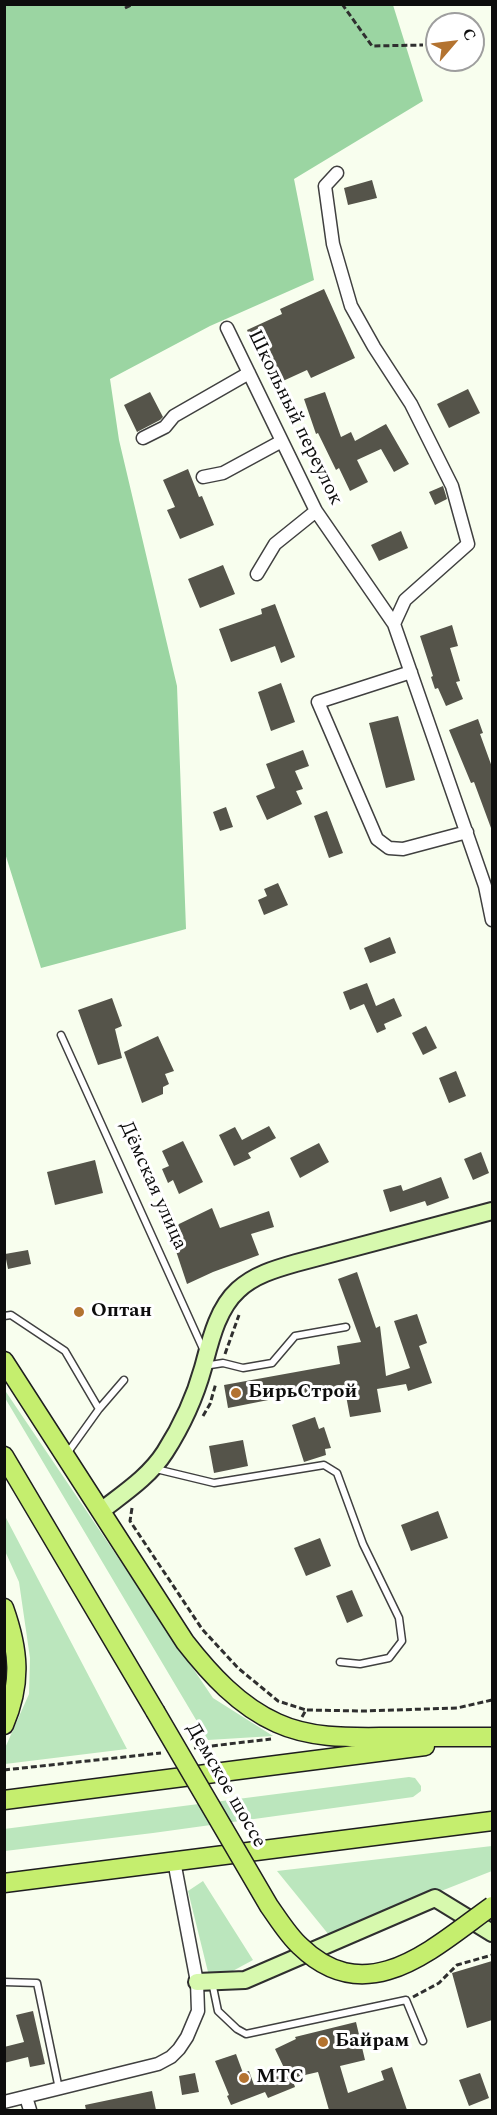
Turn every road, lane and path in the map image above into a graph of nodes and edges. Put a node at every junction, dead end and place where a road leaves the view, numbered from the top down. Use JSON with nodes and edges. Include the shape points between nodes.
{"nodes":[{"id":1,"x":133,"y":4,"type":"edge"},
{"id":2,"x":342,"y":4,"type":"edge"},
{"id":3,"x":125,"y":8,"type":"dead end"},
{"id":4,"x":423,"y":45,"type":"dead end"},
{"id":5,"x":338,"y":173,"type":"dead end"},
{"id":6,"x":227,"y":328,"type":"dead end"},
{"id":7,"x":249,"y":373,"type":"junction"},
{"id":8,"x":143,"y":438,"type":"dead end"},
{"id":9,"x":282,"y":441,"type":"junction"},
{"id":10,"x":203,"y":477,"type":"dead end"},
{"id":11,"x":316,"y":511,"type":"junction"},
{"id":12,"x":257,"y":574,"type":"dead end"},
{"id":13,"x":394,"y":624,"type":"junction"},
{"id":14,"x":411,"y":672,"type":"junction"},
{"id":15,"x":467,"y":832,"type":"junction"},
{"id":16,"x":492,"y":920,"type":"edge"},
{"id":17,"x":61,"y":1035,"type":"dead end"},
{"id":18,"x":492,"y":1211,"type":"edge"},
{"id":19,"x":240,"y":1314,"type":"dead end"},
{"id":20,"x":4,"y":1316,"type":"edge"},
{"id":21,"x":346,"y":1327,"type":"dead end"},
{"id":22,"x":4,"y":1361,"type":"edge"},
{"id":23,"x":204,"y":1361,"type":"junction"},
{"id":24,"x":223,"y":1363,"type":"junction"},
{"id":25,"x":124,"y":1380,"type":"dead end"},
{"id":26,"x":99,"y":1409,"type":"junction"},
{"id":27,"x":201,"y":1421,"type":"dead end"},
{"id":28,"x":66,"y":1455,"type":"junction"},
{"id":29,"x":4,"y":1456,"type":"edge"},
{"id":30,"x":152,"y":1469,"type":"junction"},
{"id":31,"x":136,"y":1501,"type":"dead end"},
{"id":32,"x":101,"y":1510,"type":"junction"},
{"id":33,"x":4,"y":1608,"type":"edge"},
{"id":34,"x":340,"y":1662,"type":"dead end"},
{"id":35,"x":492,"y":1700,"type":"edge"},
{"id":36,"x":306,"y":1710,"type":"junction"},
{"id":37,"x":4,"y":1725,"type":"edge"},
{"id":38,"x":295,"y":1730,"type":"junction"},
{"id":39,"x":492,"y":1737,"type":"edge"},
{"id":40,"x":183,"y":1749,"type":"dead end"},
{"id":41,"x":161,"y":1753,"type":"dead end"},
{"id":42,"x":4,"y":1770,"type":"edge"},
{"id":43,"x":4,"y":1800,"type":"edge"},
{"id":44,"x":492,"y":1821,"type":"edge"},
{"id":45,"x":492,"y":1828,"type":"edge"},
{"id":46,"x":417,"y":1831,"type":"junction"},
{"id":47,"x":174,"y":1861,"type":"junction"},
{"id":48,"x":4,"y":1883,"type":"edge"},
{"id":49,"x":492,"y":1906,"type":"edge"},
{"id":50,"x":492,"y":1933,"type":"edge"},
{"id":51,"x":492,"y":1955,"type":"edge"},
{"id":52,"x":4,"y":1982,"type":"edge"},
{"id":53,"x":205,"y":1982,"type":"junction"},
{"id":54,"x":406,"y":2000,"type":"junction"},
{"id":55,"x":423,"y":2041,"type":"dead end"},
{"id":56,"x":59,"y":2089,"type":"junction"},
{"id":57,"x":26,"y":2097,"type":"junction"},
{"id":58,"x":4,"y":2102,"type":"edge"},
{"id":59,"x":30,"y":2110,"type":"edge"}],
"edges":[{"from":1,"to":3,"type":"path"},
{"from":2,"to":4,"type":"path","via":[[372,46]]},
{"from":5,"to":13,"type":"street","via":[[325,186],[333,244],[351,306],[411,405],[452,486],[468,544],[405,600]]},
{"from":6,"to":7,"type":"street","name":"Школьный переулок"},
{"from":7,"to":8,"type":"street"},
{"from":7,"to":9,"type":"street","name":"Школьный переулок"},
{"from":9,"to":10,"type":"street","via":[[223,473]]},
{"from":9,"to":11,"type":"street","name":"Школьный переулок"},
{"from":11,"to":12,"type":"street","via":[[275,544]]},
{"from":11,"to":13,"type":"street","name":"Школьный переулок"},
{"from":13,"to":14,"type":"street","name":"Школьный переулок"},
{"from":14,"to":15,"type":"street","name":"Школьный переулок"},
{"from":14,"to":15,"type":"street","via":[[318,702],[377,838],[389,848],[403,849]]},
{"from":15,"to":16,"type":"street","name":"Школьный переулок"},
{"from":17,"to":23,"type":"lane","name":"Дёмская улица"},
{"from":18,"to":23,"type":"street","via":[[270,1270],[250,1280],[228,1302]]},
{"from":19,"to":24,"type":"path"},
{"from":20,"to":26,"type":"lane","via":[[10,1315],[65,1351]]},
{"from":21,"to":24,"type":"lane","via":[[295,1336],[272,1363],[243,1368]]},
{"from":22,"to":28,"type":"main road"},
{"from":23,"to":24,"type":"lane"},
{"from":23,"to":30,"type":"street","via":[[178,1429]]},
{"from":24,"to":27,"type":"path"},
{"from":25,"to":26,"type":"lane"},
{"from":26,"to":28,"type":"lane"},
{"from":28,"to":32,"type":"main road"},
{"from":29,"to":49,"type":"main road","name":"Демское шоссе","bridge":true,"via":[[269,1906],[300,1946],[335,1969],[369,1975],[390,1972],[426,1953]]},
{"from":30,"to":32,"type":"street"},
{"from":30,"to":34,"type":"lane","via":[[214,1483],[324,1465],[337,1473],[363,1544],[399,1618],[402,1641],[389,1658],[360,1664]]},
{"from":31,"to":36,"type":"path","via":[[130,1521],[202,1629],[238,1668],[278,1701]]},
{"from":32,"to":38,"type":"main road","via":[[184,1642],[203,1665],[259,1714]]},
{"from":33,"to":37,"type":"main road","via":[[17,1664],[17,1685]]},
{"from":35,"to":36,"type":"path","via":[[457,1708]]},
{"from":36,"to":38,"type":"path"},
{"from":38,"to":39,"type":"main road","via":[[358,1737]]},
{"from":38,"to":40,"type":"path","via":[[291,1737]]},
{"from":39,"to":43,"type":"main road"},
{"from":41,"to":42,"type":"path"},
{"from":44,"to":46,"type":"main road"},
{"from":45,"to":46,"type":"main road"},
{"from":46,"to":47,"type":"main road"},
{"from":47,"to":48,"type":"main road"},
{"from":47,"to":53,"type":"street"},
{"from":50,"to":53,"type":"street","via":[[435,1898],[245,1980]]},
{"from":51,"to":54,"type":"path","via":[[457,1965],[440,1983]]},
{"from":52,"to":56,"type":"lane","via":[[37,1983]]},
{"from":53,"to":54,"type":"lane","via":[[218,2011],[246,2034]]},
{"from":53,"to":56,"type":"street","via":[[193,2025],[171,2057],[140,2069]]},
{"from":54,"to":55,"type":"lane"},
{"from":56,"to":57,"type":"street"},
{"from":57,"to":58,"type":"street"},
{"from":57,"to":59,"type":"street"}]}
